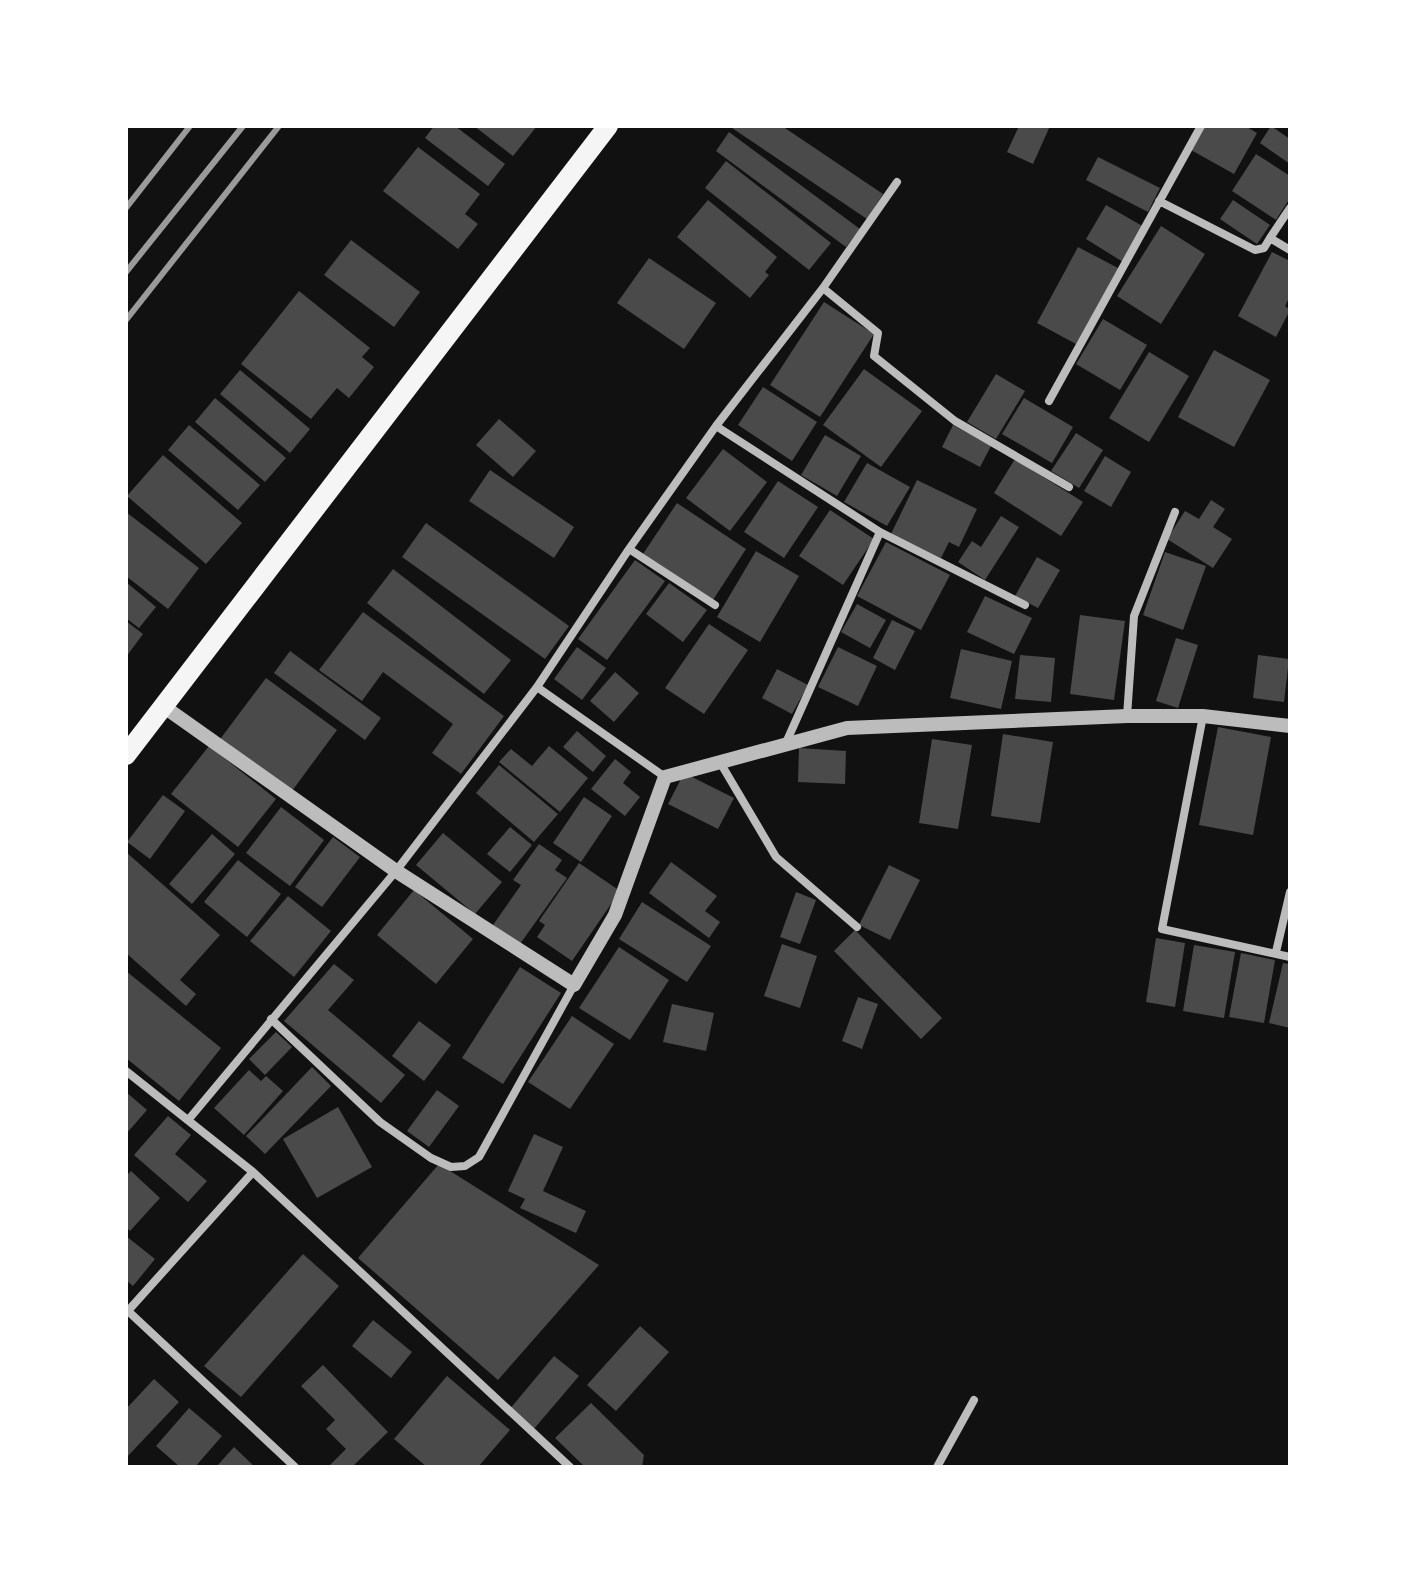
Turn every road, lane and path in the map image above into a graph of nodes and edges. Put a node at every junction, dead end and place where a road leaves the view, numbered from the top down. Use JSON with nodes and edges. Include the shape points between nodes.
{"nodes":[{"id":1,"x":608,"y":126,"type":"edge"},
{"id":2,"x":1201,"y":126,"type":"edge"},
{"id":3,"x":897,"y":182,"type":"dead end"},
{"id":4,"x":1159,"y":201,"type":"junction"},
{"id":5,"x":1290,"y":208,"type":"edge"},
{"id":6,"x":1270,"y":238,"type":"junction"},
{"id":7,"x":1290,"y":250,"type":"edge"},
{"id":8,"x":823,"y":288,"type":"junction"},
{"id":9,"x":1049,"y":401,"type":"dead end"},
{"id":10,"x":716,"y":426,"type":"junction"},
{"id":11,"x":1069,"y":487,"type":"dead end"},
{"id":12,"x":1175,"y":512,"type":"dead end"},
{"id":13,"x":880,"y":532,"type":"junction"},
{"id":14,"x":629,"y":549,"type":"junction"},
{"id":15,"x":715,"y":605,"type":"dead end"},
{"id":16,"x":1025,"y":605,"type":"dead end"},
{"id":17,"x":537,"y":687,"type":"junction"},
{"id":18,"x":163,"y":706,"type":"junction"},
{"id":19,"x":1127,"y":716,"type":"junction"},
{"id":20,"x":1203,"y":716,"type":"junction"},
{"id":21,"x":1290,"y":726,"type":"edge"},
{"id":22,"x":785,"y":745,"type":"junction"},
{"id":23,"x":126,"y":755,"type":"edge"},
{"id":24,"x":721,"y":764,"type":"junction"},
{"id":25,"x":665,"y":777,"type":"junction"},
{"id":26,"x":396,"y":871,"type":"junction"},
{"id":27,"x":1290,"y":892,"type":"edge"},
{"id":28,"x":857,"y":927,"type":"dead end"},
{"id":29,"x":1276,"y":952,"type":"junction"},
{"id":30,"x":1290,"y":957,"type":"edge"},
{"id":31,"x":574,"y":985,"type":"junction"},
{"id":32,"x":271,"y":1019,"type":"junction"},
{"id":33,"x":126,"y":1071,"type":"edge"},
{"id":34,"x":189,"y":1119,"type":"junction"},
{"id":35,"x":253,"y":1172,"type":"junction"},
{"id":36,"x":127,"y":1312,"type":"edge"},
{"id":37,"x":974,"y":1400,"type":"dead end"},
{"id":38,"x":295,"y":1467,"type":"edge"},
{"id":39,"x":570,"y":1467,"type":"edge"},
{"id":40,"x":937,"y":1467,"type":"edge"}],
"edges":[{"from":1,"to":18,"type":"main road"},
{"from":2,"to":4,"type":"street"},
{"from":3,"to":8,"type":"street"},
{"from":4,"to":6,"type":"street","via":[[1255,250],[1264,248]]},
{"from":4,"to":9,"type":"street"},
{"from":5,"to":6,"type":"street"},
{"from":6,"to":7,"type":"street"},
{"from":8,"to":10,"type":"street"},
{"from":8,"to":11,"type":"street","via":[[878,333],[874,356],[955,421]]},
{"from":10,"to":13,"type":"street"},
{"from":10,"to":14,"type":"street"},
{"from":12,"to":19,"type":"street","via":[[1134,616]]},
{"from":13,"to":16,"type":"street"},
{"from":13,"to":22,"type":"street"},
{"from":14,"to":15,"type":"street"},
{"from":14,"to":17,"type":"street"},
{"from":17,"to":25,"type":"street"},
{"from":17,"to":26,"type":"street"},
{"from":18,"to":23,"type":"main road"},
{"from":18,"to":26,"type":"street"},
{"from":19,"to":20,"type":"street"},
{"from":19,"to":22,"type":"street","via":[[847,728]]},
{"from":20,"to":21,"type":"street"},
{"from":20,"to":29,"type":"street","via":[[1162,929]]},
{"from":22,"to":24,"type":"street"},
{"from":24,"to":25,"type":"street"},
{"from":24,"to":28,"type":"street","via":[[776,857]]},
{"from":25,"to":31,"type":"street","via":[[615,915]]},
{"from":26,"to":31,"type":"street"},
{"from":26,"to":32,"type":"street"},
{"from":27,"to":29,"type":"street"},
{"from":29,"to":30,"type":"street"},
{"from":31,"to":32,"type":"street","via":[[479,1157],[465,1166],[451,1167],[431,1158],[380,1122]]},
{"from":32,"to":34,"type":"street"},
{"from":33,"to":34,"type":"street"},
{"from":34,"to":35,"type":"street"},
{"from":35,"to":36,"type":"street"},
{"from":35,"to":39,"type":"street"},
{"from":36,"to":38,"type":"street"},
{"from":37,"to":40,"type":"street"}]}
